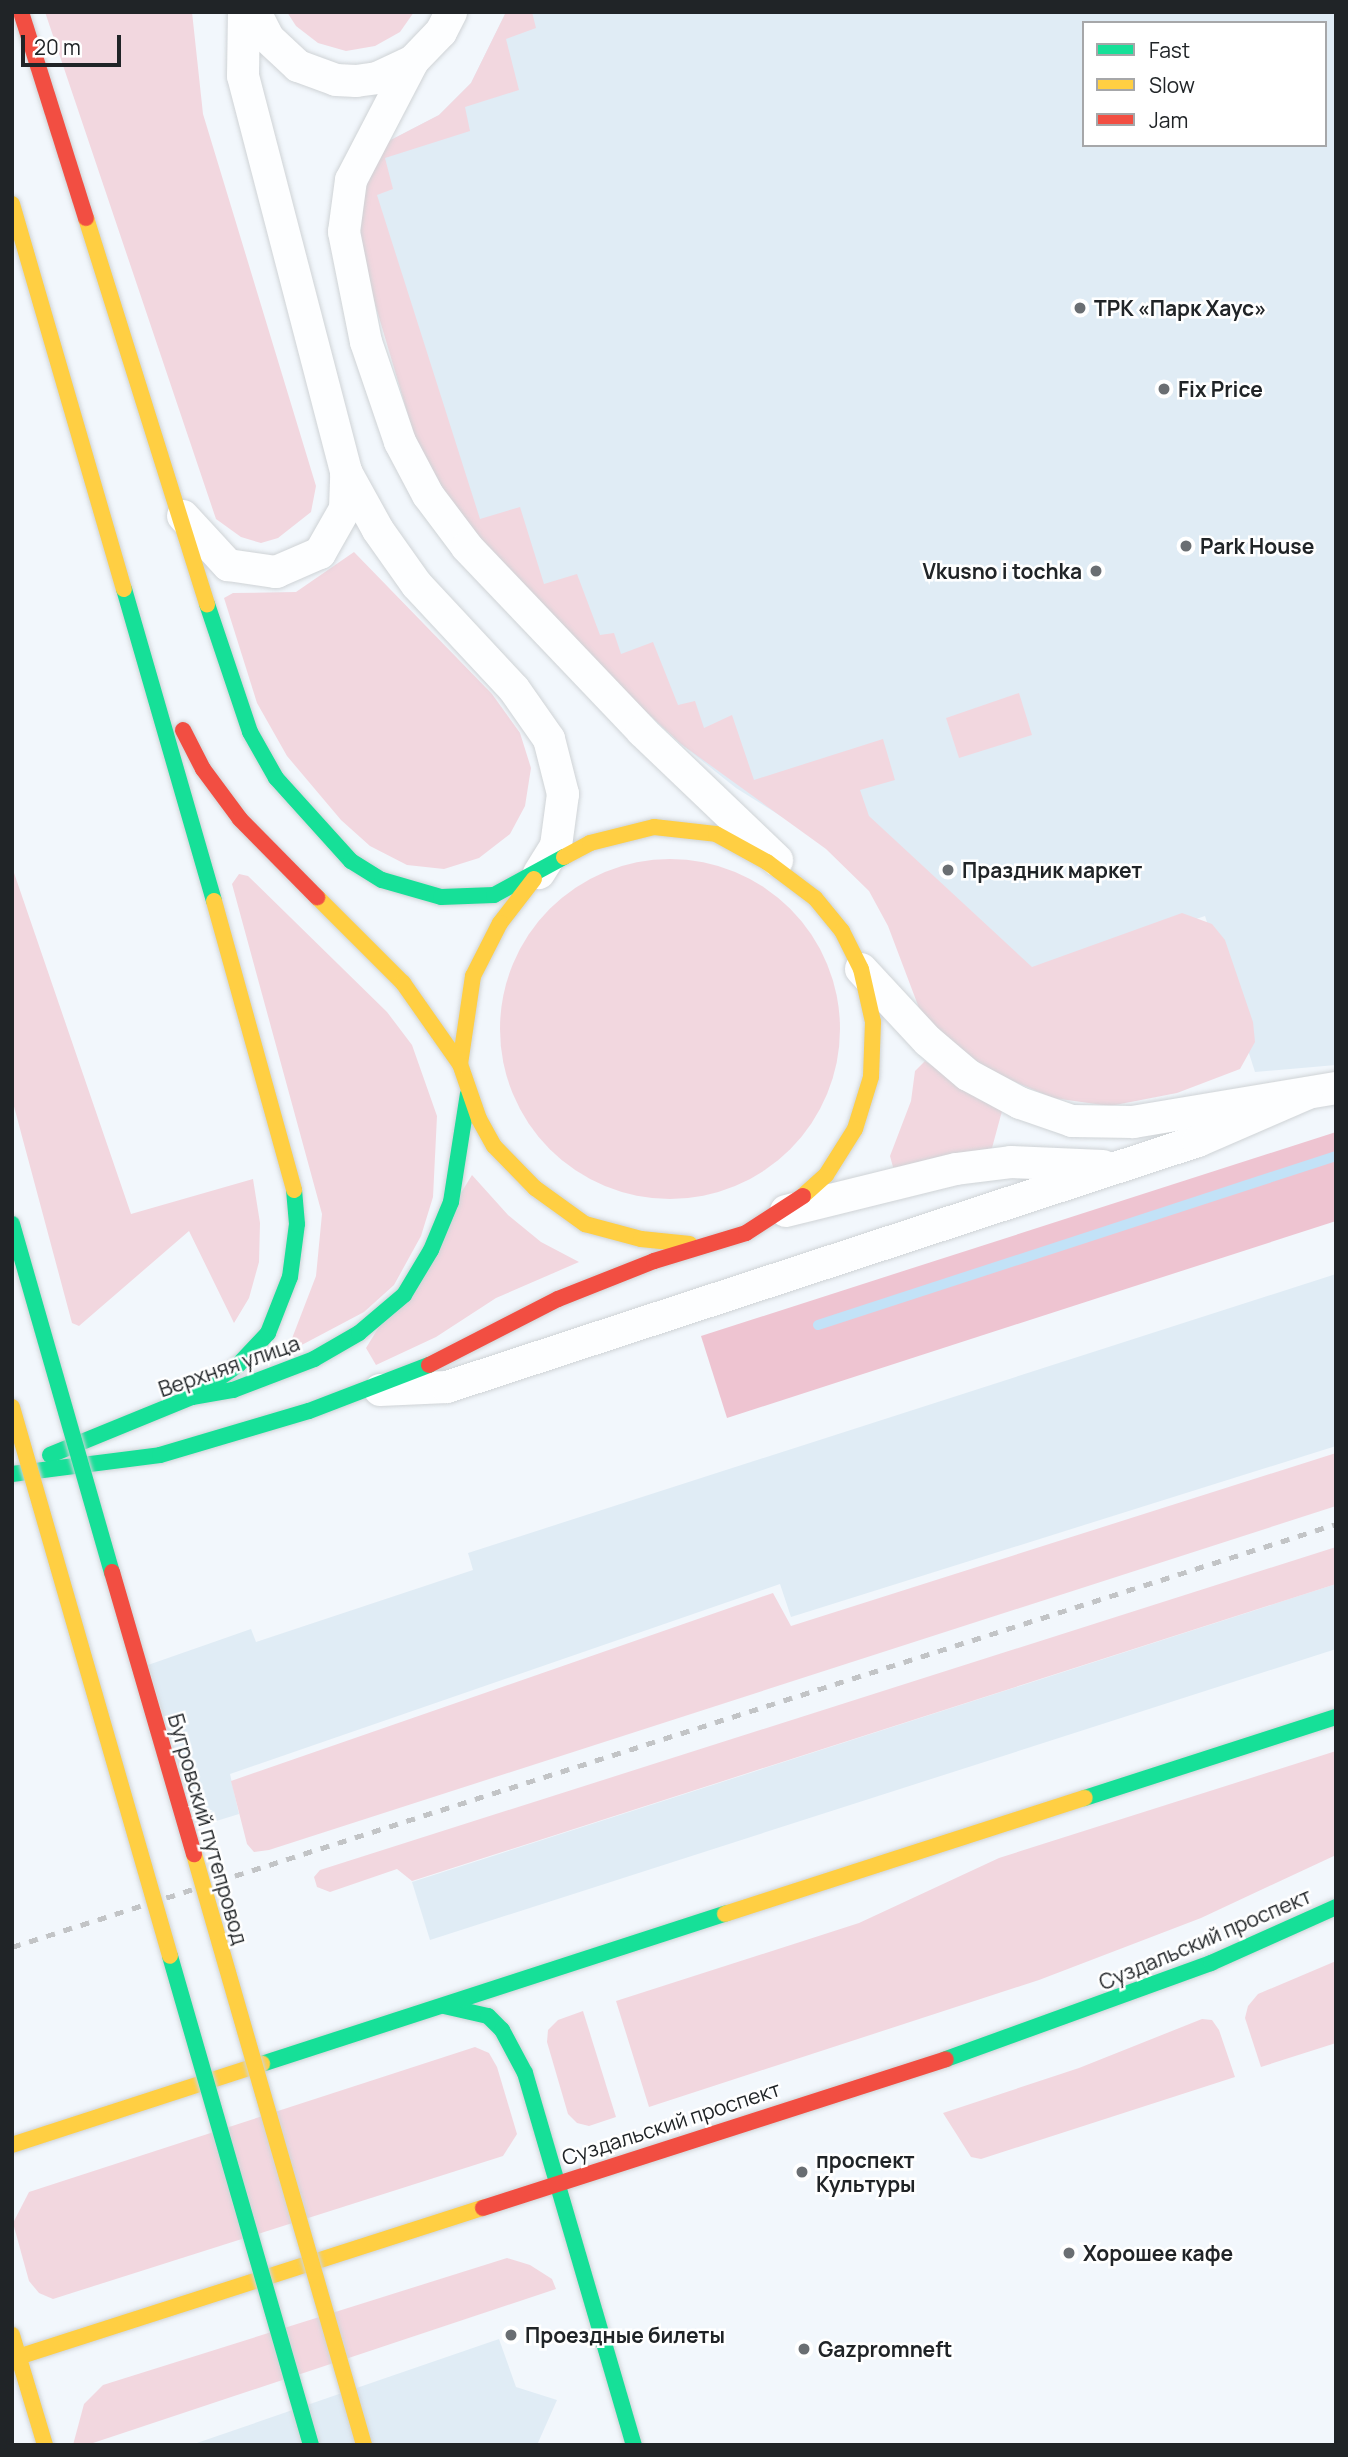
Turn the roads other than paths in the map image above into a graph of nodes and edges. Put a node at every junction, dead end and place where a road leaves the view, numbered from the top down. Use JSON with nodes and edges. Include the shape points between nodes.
{"nodes":[{"id":1,"x":21,"y":12,"type":"edge"},
{"id":2,"x":244,"y":12,"type":"edge"},
{"id":3,"x":256,"y":12,"type":"edge"},
{"id":4,"x":450,"y":12,"type":"edge"},
{"id":5,"x":413,"y":61,"type":"junction"},
{"id":6,"x":12,"y":204,"type":"edge"},
{"id":7,"x":345,"y":472,"type":"junction"},
{"id":8,"x":183,"y":516,"type":"junction"},
{"id":9,"x":146,"y":656,"type":"junction"},
{"id":10,"x":539,"y":873,"type":"junction"},
{"id":11,"x":815,"y":898,"type":"junction"},
{"id":12,"x":860,"y":970,"type":"junction"},
{"id":13,"x":460,"y":1064,"type":"junction"},
{"id":14,"x":1321,"y":1091,"type":"edge"},
{"id":15,"x":468,"y":1094,"type":"junction"},
{"id":16,"x":1118,"y":1167,"type":"junction"},
{"id":17,"x":786,"y":1211,"type":"junction"},
{"id":18,"x":12,"y":1224,"type":"edge"},
{"id":19,"x":703,"y":1245,"type":"junction"},
{"id":20,"x":371,"y":1390,"type":"junction"},
{"id":21,"x":192,"y":1397,"type":"junction"},
{"id":22,"x":12,"y":1407,"type":"edge"},
{"id":23,"x":12,"y":1472,"type":"edge"},
{"id":24,"x":1336,"y":1717,"type":"edge"},
{"id":25,"x":1336,"y":1908,"type":"edge"},
{"id":26,"x":444,"y":2006,"type":"junction"},
{"id":27,"x":93,"y":2120,"type":"junction"},
{"id":28,"x":12,"y":2145,"type":"edge"},
{"id":29,"x":24,"y":2160,"type":"dead end"},
{"id":30,"x":558,"y":2181,"type":"junction"},
{"id":31,"x":12,"y":2335,"type":"edge"},
{"id":32,"x":16,"y":2358,"type":"edge"},
{"id":33,"x":45,"y":2445,"type":"edge"},
{"id":34,"x":311,"y":2445,"type":"edge"},
{"id":35,"x":364,"y":2445,"type":"edge"},
{"id":36,"x":634,"y":2445,"type":"edge"}],
"edges":[{"from":1,"to":8,"type":"main road","name":"Верхняя улица"},
{"from":2,"to":7,"type":"street","via":[[243,76]]},
{"from":3,"to":5,"type":"street","via":[[282,54],[316,74],[336,80],[377,78]]},
{"from":4,"to":5,"type":"street","via":[[435,40]]},
{"from":5,"to":11,"type":"street","via":[[351,180],[344,232],[366,342],[400,442],[428,495],[510,596]]},
{"from":6,"to":9,"type":"main road"},
{"from":7,"to":8,"type":"street","via":[[345,509],[320,553],[276,572],[228,565]]},
{"from":7,"to":10,"type":"street","via":[[417,585],[514,689],[549,739],[563,794],[556,846]]},
{"from":8,"to":10,"type":"main road","name":"Верхняя улица","via":[[250,733],[276,778],[351,860],[383,880],[440,897],[494,895]]},
{"from":9,"to":13,"type":"main road","via":[[203,769],[240,819],[403,983]]},
{"from":9,"to":21,"type":"main road","via":[[292,1172],[297,1224],[290,1277],[268,1333],[238,1364]]},
{"from":10,"to":11,"type":"main road","name":"Верхняя улица","via":[[590,843],[654,827],[716,834],[767,862]]},
{"from":10,"to":13,"type":"main road","via":[[500,923],[473,976]]},
{"from":11,"to":12,"type":"main road","name":"Верхняя улица","via":[[842,931]]},
{"from":12,"to":14,"type":"street","via":[[928,1041],[968,1075],[1020,1103],[1072,1121],[1133,1122]]},
{"from":12,"to":17,"type":"main road","name":"Верхняя улица","via":[[873,1022],[871,1077],[855,1129],[826,1175]]},
{"from":13,"to":15,"type":"main road"},
{"from":14,"to":16,"type":"street","via":[[1198,1141]]},
{"from":15,"to":19,"type":"main road","via":[[494,1146],[534,1188],[585,1224],[640,1239]]},
{"from":15,"to":21,"type":"main road","name":"Верхняя улица","via":[[452,1202],[404,1295],[359,1333],[314,1359],[233,1390]]},
{"from":16,"to":17,"type":"street","via":[[997,1164],[905,1180]]},
{"from":16,"to":20,"type":"street","via":[[447,1387]]},
{"from":17,"to":19,"type":"main road","name":"Верхняя улица","via":[[746,1233]]},
{"from":18,"to":35,"type":"main road","name":"Бугровский путепровод","bridge":true},
{"from":19,"to":20,"type":"main road","name":"Верхняя улица","via":[[558,1299],[446,1358]]},
{"from":20,"to":23,"type":"main road","name":"Верхняя улица","via":[[160,1455]]},
{"from":21,"to":23,"type":"main road","name":"Верхняя улица"},
{"from":22,"to":34,"type":"main road","bridge":true},
{"from":24,"to":26,"type":"main road"},
{"from":25,"to":30,"type":"main road","name":"Суздальский проспект","via":[[1211,1963],[1025,2034]]},
{"from":26,"to":27,"type":"main road"},
{"from":26,"to":30,"type":"main road","via":[[488,2016],[502,2030],[525,2073]]},
{"from":27,"to":28,"type":"main road"},
{"from":27,"to":29,"type":"main road"},
{"from":30,"to":32,"type":"main road","name":"Суздальский проспект"},
{"from":30,"to":36,"type":"main road"},
{"from":31,"to":32,"type":"main road"},
{"from":32,"to":33,"type":"main road"}]}
